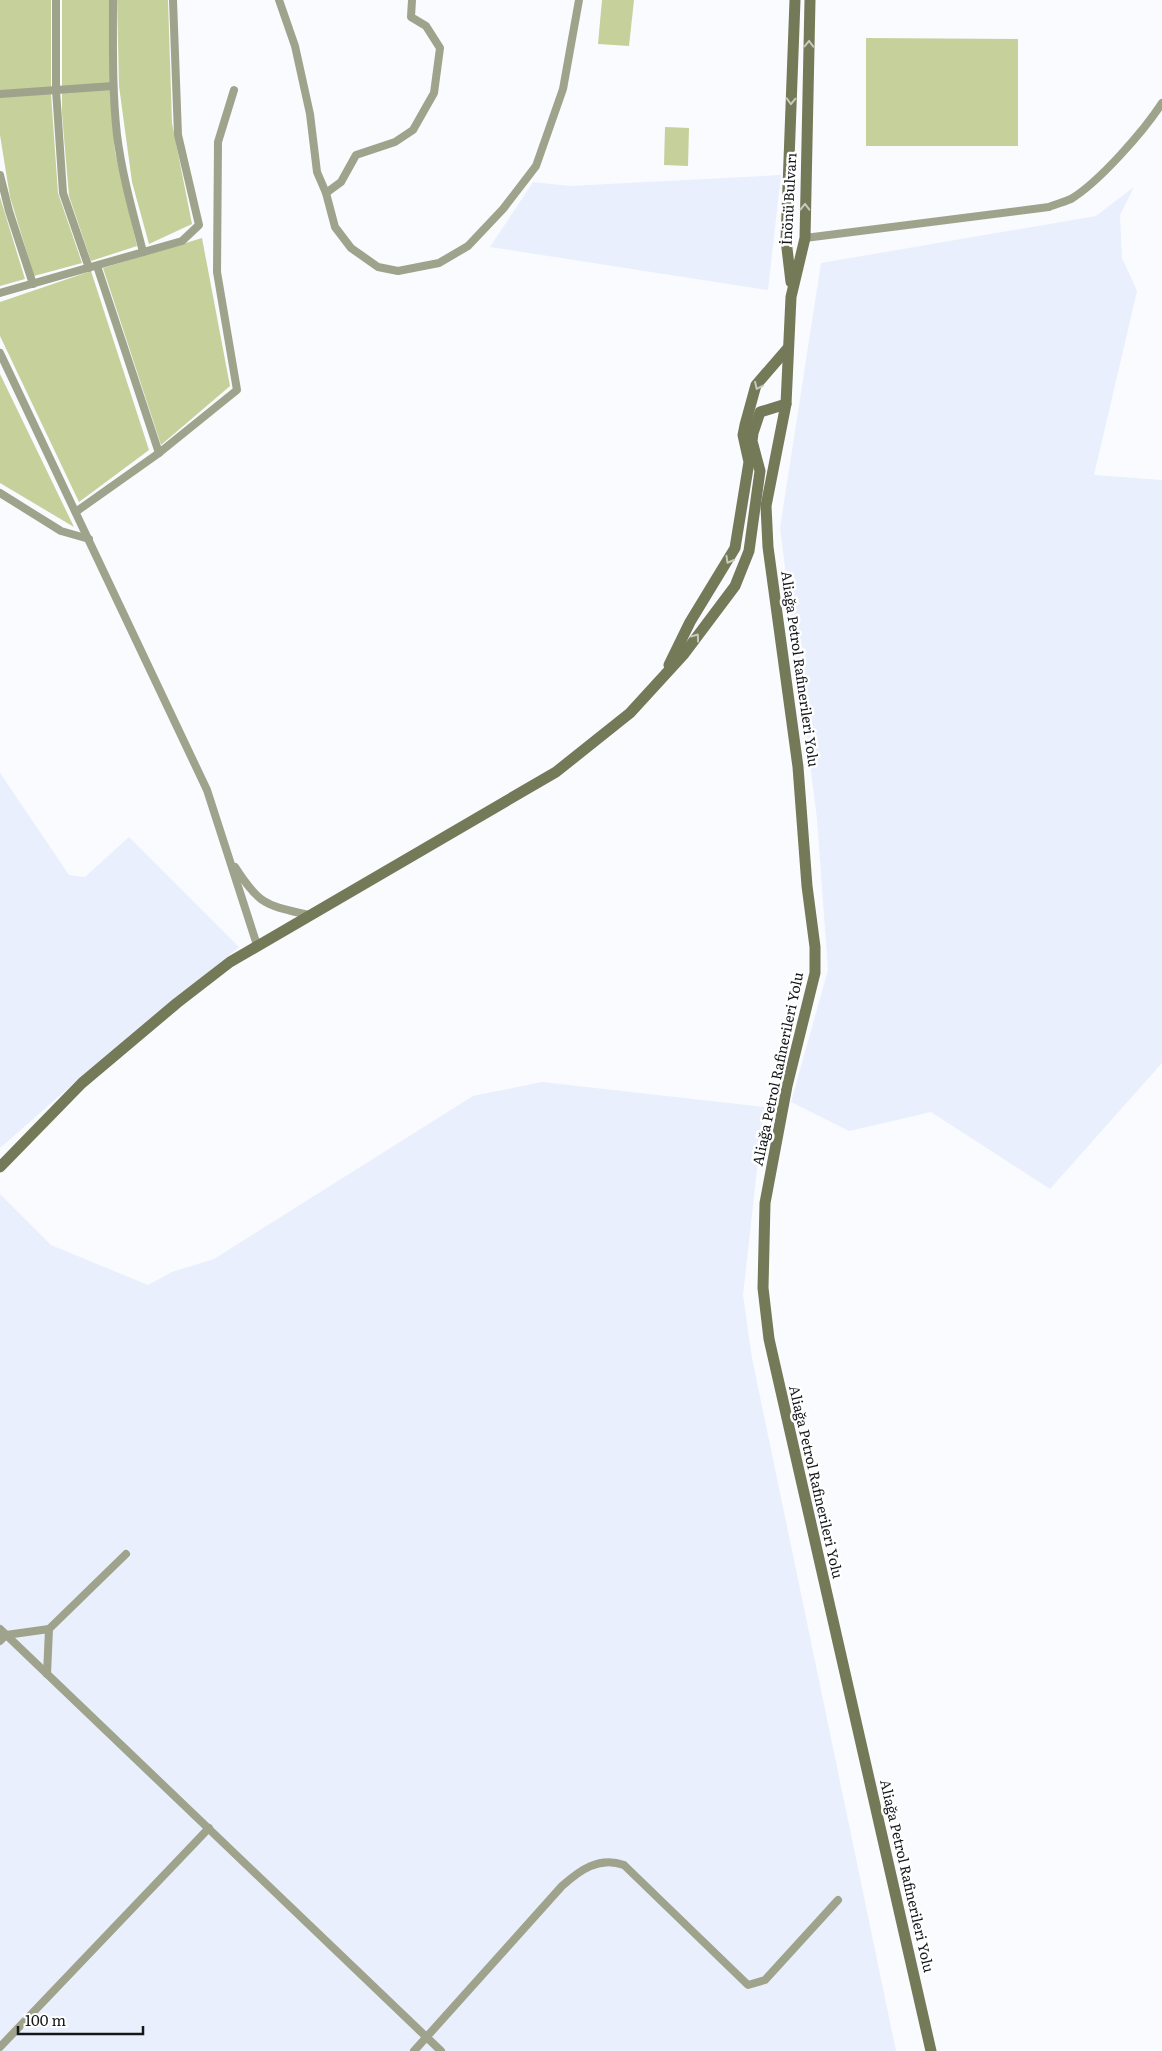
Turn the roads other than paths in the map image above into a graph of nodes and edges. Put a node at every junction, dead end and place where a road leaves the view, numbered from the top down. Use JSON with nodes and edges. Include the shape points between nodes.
{"nodes":[{"id":1,"x":56,"y":0,"type":"edge"},
{"id":2,"x":113,"y":0,"type":"edge"},
{"id":3,"x":173,"y":0,"type":"edge"},
{"id":4,"x":279,"y":0,"type":"edge"},
{"id":5,"x":412,"y":0,"type":"edge"},
{"id":6,"x":579,"y":0,"type":"edge"},
{"id":7,"x":794,"y":0,"type":"edge"},
{"id":8,"x":810,"y":0,"type":"edge"},
{"id":9,"x":113,"y":86,"type":"junction"},
{"id":10,"x":56,"y":90,"type":"junction"},
{"id":11,"x":234,"y":90,"type":"dead end"},
{"id":12,"x":0,"y":94,"type":"edge"},
{"id":13,"x":1162,"y":103,"type":"edge"},
{"id":14,"x":0,"y":175,"type":"edge"},
{"id":15,"x":326,"y":193,"type":"junction"},
{"id":16,"x":805,"y":238,"type":"junction"},
{"id":17,"x":143,"y":252,"type":"junction"},
{"id":18,"x":93,"y":267,"type":"junction"},
{"id":19,"x":33,"y":284,"type":"junction"},
{"id":20,"x":792,"y":289,"type":"junction"},
{"id":21,"x":0,"y":293,"type":"edge"},
{"id":22,"x":788,"y":348,"type":"junction"},
{"id":23,"x":0,"y":353,"type":"edge"},
{"id":24,"x":786,"y":404,"type":"junction"},
{"id":25,"x":159,"y":453,"type":"junction"},
{"id":26,"x":745,"y":487,"type":"junction"},
{"id":27,"x":757,"y":490,"type":"junction"},
{"id":28,"x":0,"y":493,"type":"edge"},
{"id":29,"x":742,"y":510,"type":"junction"},
{"id":30,"x":76,"y":511,"type":"junction"},
{"id":31,"x":754,"y":512,"type":"junction"},
{"id":32,"x":738,"y":531,"type":"junction"},
{"id":33,"x":751,"y":533,"type":"junction"},
{"id":34,"x":89,"y":538,"type":"junction"},
{"id":35,"x":665,"y":674,"type":"junction"},
{"id":36,"x":231,"y":861,"type":"junction"},
{"id":37,"x":309,"y":915,"type":"junction"},
{"id":38,"x":257,"y":945,"type":"junction"},
{"id":39,"x":0,"y":1167,"type":"edge"},
{"id":40,"x":126,"y":1554,"type":"dead end"},
{"id":41,"x":49,"y":1629,"type":"junction"},
{"id":42,"x":2,"y":1635,"type":"edge"},
{"id":43,"x":48,"y":1674,"type":"junction"},
{"id":44,"x":208,"y":1828,"type":"junction"},
{"id":45,"x":838,"y":1900,"type":"dead end"},
{"id":46,"x":427,"y":2037,"type":"junction"},
{"id":47,"x":0,"y":2047,"type":"edge"},
{"id":48,"x":414,"y":2051,"type":"edge"},
{"id":49,"x":441,"y":2051,"type":"edge"},
{"id":50,"x":931,"y":2051,"type":"edge"}],
"edges":[{"from":1,"to":10,"type":"street"},
{"from":2,"to":9,"type":"street"},
{"from":3,"to":17,"type":"street","via":[[178,135],[199,225],[182,240]]},
{"from":4,"to":15,"type":"street","via":[[296,46],[318,172]]},
{"from":5,"to":15,"type":"street","via":[[411,17],[426,26],[440,48],[434,92],[413,130],[395,142],[356,155],[341,182]]},
{"from":6,"to":15,"type":"street","via":[[563,89],[536,166],[503,209],[468,246],[439,263],[416,269],[398,271],[378,267],[351,248],[335,227]]},
{"from":7,"to":20,"type":"street","name":"İnönü Bulvarı","one_way":true,"via":[[786,240]]},
{"from":16,"to":8,"type":"street","name":"İnönü Bulvarı","one_way":true},
{"from":9,"to":10,"type":"street"},
{"from":9,"to":17,"type":"street","via":[[126,185]]},
{"from":10,"to":12,"type":"street"},
{"from":10,"to":18,"type":"street","via":[[64,193]]},
{"from":11,"to":25,"type":"street","via":[[218,142],[217,262],[237,390]]},
{"from":13,"to":16,"type":"street","via":[[1154,116],[1093,181],[1070,199],[1049,207]]},
{"from":14,"to":19,"type":"street"},
{"from":16,"to":20,"type":"street","name":"İnönü Bulvarı"},
{"from":17,"to":18,"type":"street"},
{"from":18,"to":19,"type":"street"},
{"from":18,"to":25,"type":"street"},
{"from":19,"to":21,"type":"street"},
{"from":20,"to":22,"type":"street","name":"Aliağa Petrol Rafinerileri Yolu"},
{"from":22,"to":24,"type":"street","name":"Aliağa Petrol Rafinerileri Yolu"},
{"from":22,"to":26,"type":"street","one_way":true,"via":[[756,385],[743,435],[749,462]]},
{"from":23,"to":30,"type":"street"},
{"from":24,"to":27,"type":"street","via":[[760,412],[752,441],[760,471]]},
{"from":24,"to":50,"type":"street","name":"Aliağa Petrol Rafinerileri Yolu","via":[[766,506],[768,547],[798,767],[815,973],[787,1086],[765,1204],[763,1288],[768,1339]]},
{"from":25,"to":30,"type":"street"},
{"from":26,"to":27,"type":"street"},
{"from":26,"to":29,"type":"street"},
{"from":27,"to":31,"type":"street"},
{"from":28,"to":34,"type":"street","via":[[61,531]]},
{"from":29,"to":31,"type":"street"},
{"from":29,"to":32,"type":"street"},
{"from":30,"to":34,"type":"street"},
{"from":31,"to":33,"type":"street"},
{"from":32,"to":33,"type":"street"},
{"from":32,"to":35,"type":"street","one_way":true,"via":[[736,548],[690,622]]},
{"from":35,"to":33,"type":"street","one_way":true,"via":[[684,654],[734,586],[749,551]]},
{"from":34,"to":36,"type":"street","via":[[197,768]]},
{"from":35,"to":37,"type":"street","via":[[630,713],[556,772]]},
{"from":36,"to":37,"type":"street","via":[[249,888],[268,905]]},
{"from":36,"to":38,"type":"street"},
{"from":37,"to":38,"type":"street"},
{"from":38,"to":39,"type":"street","via":[[197,987],[82,1083]]},
{"from":40,"to":41,"type":"street"},
{"from":41,"to":42,"type":"street"},
{"from":41,"to":43,"type":"street"},
{"from":42,"to":43,"type":"street"},
{"from":43,"to":44,"type":"street"},
{"from":44,"to":46,"type":"street"},
{"from":44,"to":47,"type":"street"},
{"from":45,"to":46,"type":"street","via":[[765,1980],[748,1985],[624,1865],[611,1862],[591,1865],[562,1886]]},
{"from":46,"to":48,"type":"street"},
{"from":46,"to":49,"type":"street"}]}
